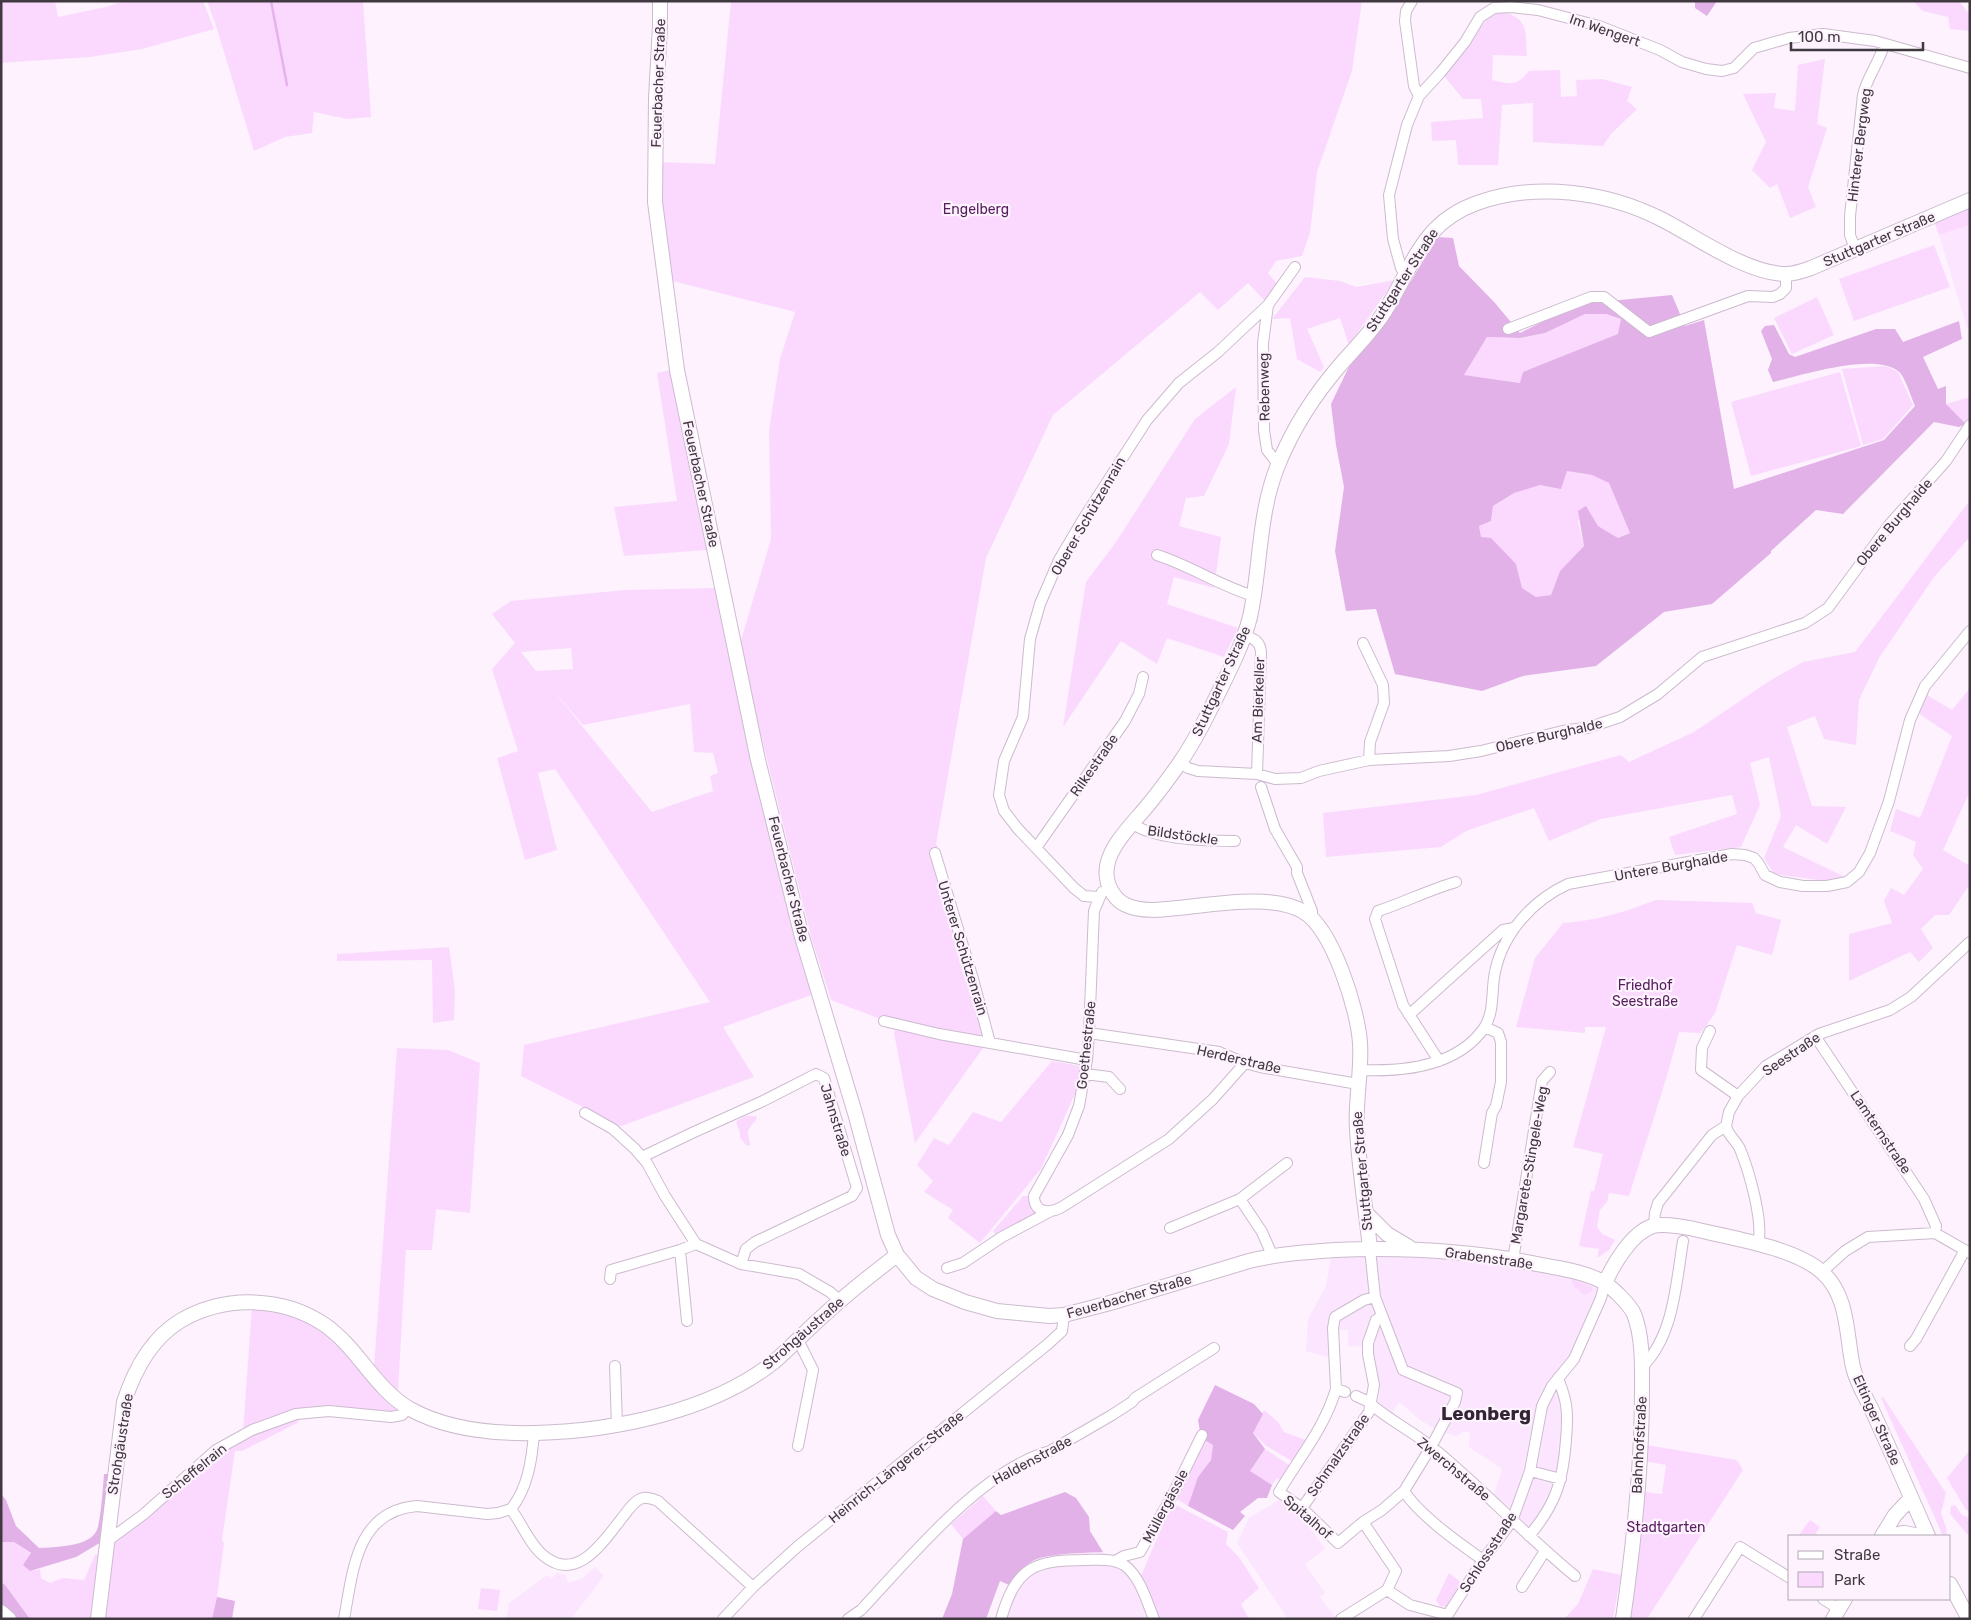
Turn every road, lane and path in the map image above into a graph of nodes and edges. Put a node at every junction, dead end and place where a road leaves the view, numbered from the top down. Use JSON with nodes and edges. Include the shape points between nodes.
{"nodes":[{"id":1,"x":660,"y":1,"type":"edge"},
{"id":2,"x":1412,"y":1,"type":"edge"},
{"id":3,"x":1494,"y":4,"type":"edge"},
{"id":4,"x":1884,"y":45,"type":"junction"},
{"id":5,"x":1970,"y":68,"type":"edge"},
{"id":6,"x":1419,"y":96,"type":"junction"},
{"id":7,"x":1970,"y":200,"type":"edge"},
{"id":8,"x":1855,"y":249,"type":"junction"},
{"id":9,"x":1295,"y":267,"type":"dead end"},
{"id":10,"x":1786,"y":274,"type":"junction"},
{"id":11,"x":1406,"y":275,"type":"junction"},
{"id":12,"x":1268,"y":305,"type":"junction"},
{"id":13,"x":1508,"y":329,"type":"dead end"},
{"id":14,"x":1970,"y":425,"type":"edge"},
{"id":15,"x":1278,"y":464,"type":"junction"},
{"id":16,"x":1157,"y":555,"type":"dead end"},
{"id":17,"x":1254,"y":596,"type":"junction"},
{"id":18,"x":1970,"y":631,"type":"edge"},
{"id":19,"x":1244,"y":635,"type":"junction"},
{"id":20,"x":1363,"y":643,"type":"dead end"},
{"id":21,"x":1143,"y":677,"type":"dead end"},
{"id":22,"x":1369,"y":760,"type":"junction"},
{"id":23,"x":1180,"y":762,"type":"junction"},
{"id":24,"x":1257,"y":774,"type":"junction"},
{"id":25,"x":1261,"y":787,"type":"dead end"},
{"id":26,"x":1133,"y":824,"type":"junction"},
{"id":27,"x":1235,"y":841,"type":"dead end"},
{"id":28,"x":1036,"y":848,"type":"junction"},
{"id":29,"x":934,"y":853,"type":"dead end"},
{"id":30,"x":1456,"y":882,"type":"dead end"},
{"id":31,"x":1108,"y":883,"type":"junction"},
{"id":32,"x":1099,"y":897,"type":"junction"},
{"id":33,"x":1312,"y":918,"type":"junction"},
{"id":34,"x":1514,"y":928,"type":"junction"},
{"id":35,"x":1970,"y":942,"type":"edge"},
{"id":36,"x":1409,"y":1015,"type":"junction"},
{"id":37,"x":884,"y":1021,"type":"dead end"},
{"id":38,"x":1485,"y":1027,"type":"junction"},
{"id":39,"x":1710,"y":1031,"type":"dead end"},
{"id":40,"x":1089,"y":1033,"type":"junction"},
{"id":41,"x":1815,"y":1036,"type":"junction"},
{"id":42,"x":990,"y":1043,"type":"junction"},
{"id":43,"x":1087,"y":1060,"type":"junction"},
{"id":44,"x":1439,"y":1061,"type":"junction"},
{"id":45,"x":1245,"y":1063,"type":"junction"},
{"id":46,"x":1550,"y":1072,"type":"dead end"},
{"id":47,"x":1085,"y":1074,"type":"junction"},
{"id":48,"x":1358,"y":1077,"type":"junction"},
{"id":49,"x":1120,"y":1089,"type":"dead end"},
{"id":50,"x":1738,"y":1096,"type":"junction"},
{"id":51,"x":585,"y":1113,"type":"dead end"},
{"id":52,"x":1726,"y":1126,"type":"junction"},
{"id":53,"x":642,"y":1157,"type":"junction"},
{"id":54,"x":1484,"y":1162,"type":"dead end"},
{"id":55,"x":1287,"y":1163,"type":"dead end"},
{"id":56,"x":1240,"y":1200,"type":"junction"},
{"id":57,"x":1053,"y":1211,"type":"junction"},
{"id":58,"x":1366,"y":1214,"type":"junction"},
{"id":59,"x":1654,"y":1226,"type":"junction"},
{"id":60,"x":1170,"y":1228,"type":"dead end"},
{"id":61,"x":1935,"y":1234,"type":"junction"},
{"id":62,"x":1684,"y":1241,"type":"dead end"},
{"id":63,"x":696,"y":1244,"type":"junction"},
{"id":64,"x":1758,"y":1245,"type":"junction"},
{"id":65,"x":1370,"y":1249,"type":"junction"},
{"id":66,"x":1414,"y":1249,"type":"junction"},
{"id":67,"x":680,"y":1250,"type":"junction"},
{"id":68,"x":1967,"y":1251,"type":"edge"},
{"id":69,"x":897,"y":1255,"type":"junction"},
{"id":70,"x":1272,"y":1255,"type":"junction"},
{"id":71,"x":1513,"y":1260,"type":"junction"},
{"id":72,"x":741,"y":1264,"type":"junction"},
{"id":73,"x":947,"y":1268,"type":"dead end"},
{"id":74,"x":1822,"y":1272,"type":"junction"},
{"id":75,"x":610,"y":1278,"type":"dead end"},
{"id":76,"x":1605,"y":1283,"type":"junction"},
{"id":77,"x":1375,"y":1297,"type":"junction"},
{"id":78,"x":840,"y":1301,"type":"junction"},
{"id":79,"x":1064,"y":1315,"type":"junction"},
{"id":80,"x":1382,"y":1316,"type":"junction"},
{"id":81,"x":687,"y":1320,"type":"dead end"},
{"id":82,"x":798,"y":1340,"type":"junction"},
{"id":83,"x":1910,"y":1346,"type":"dead end"},
{"id":84,"x":1214,"y":1348,"type":"dead end"},
{"id":85,"x":615,"y":1366,"type":"dead end"},
{"id":86,"x":1642,"y":1367,"type":"junction"},
{"id":87,"x":1558,"y":1378,"type":"junction"},
{"id":88,"x":1356,"y":1396,"type":"dead end"},
{"id":89,"x":1371,"y":1405,"type":"junction"},
{"id":90,"x":408,"y":1408,"type":"junction"},
{"id":91,"x":617,"y":1426,"type":"junction"},
{"id":92,"x":534,"y":1434,"type":"junction"},
{"id":93,"x":1202,"y":1435,"type":"dead end"},
{"id":94,"x":798,"y":1446,"type":"dead end"},
{"id":95,"x":1432,"y":1447,"type":"junction"},
{"id":96,"x":1530,"y":1472,"type":"junction"},
{"id":97,"x":1560,"y":1479,"type":"junction"},
{"id":98,"x":1404,"y":1491,"type":"junction"},
{"id":99,"x":1912,"y":1498,"type":"junction"},
{"id":100,"x":1302,"y":1508,"type":"junction"},
{"id":101,"x":511,"y":1509,"type":"junction"},
{"id":102,"x":1512,"y":1521,"type":"junction"},
{"id":103,"x":1363,"y":1522,"type":"junction"},
{"id":104,"x":1883,"y":1535,"type":"edge"},
{"id":105,"x":1893,"y":1535,"type":"edge"},
{"id":106,"x":1915,"y":1535,"type":"edge"},
{"id":107,"x":1928,"y":1535,"type":"edge"},
{"id":108,"x":1530,"y":1536,"type":"junction"},
{"id":109,"x":106,"y":1542,"type":"junction"},
{"id":110,"x":1545,"y":1551,"type":"junction"},
{"id":111,"x":1483,"y":1560,"type":"junction"},
{"id":112,"x":1115,"y":1561,"type":"junction"},
{"id":113,"x":1576,"y":1576,"type":"dead end"},
{"id":114,"x":1788,"y":1577,"type":"edge"},
{"id":115,"x":1951,"y":1586,"type":"edge"},
{"id":116,"x":753,"y":1587,"type":"junction"},
{"id":117,"x":1522,"y":1587,"type":"dead end"},
{"id":118,"x":1386,"y":1590,"type":"junction"},
{"id":119,"x":1825,"y":1600,"type":"edge"},
{"id":120,"x":1839,"y":1609,"type":"edge"},
{"id":121,"x":862,"y":1610,"type":"junction"},
{"id":122,"x":1,"y":1612,"type":"edge"},
{"id":123,"x":730,"y":1616,"type":"edge"},
{"id":124,"x":1446,"y":1617,"type":"edge"},
{"id":125,"x":9,"y":1619,"type":"edge"},
{"id":126,"x":98,"y":1619,"type":"edge"},
{"id":127,"x":344,"y":1619,"type":"edge"},
{"id":128,"x":848,"y":1619,"type":"edge"},
{"id":129,"x":868,"y":1619,"type":"edge"},
{"id":130,"x":1001,"y":1619,"type":"edge"},
{"id":131,"x":1154,"y":1619,"type":"edge"},
{"id":132,"x":1341,"y":1619,"type":"edge"},
{"id":133,"x":1623,"y":1619,"type":"edge"},
{"id":134,"x":1694,"y":1619,"type":"edge"},
{"id":135,"x":1970,"y":1619,"type":"edge"}],
"edges":[{"from":1,"to":69,"type":"main road","name":"Feuerbacher Straße","via":[[655,202],[677,370],[758,760],[802,936],[888,1235]]},
{"from":2,"to":6,"type":"street","via":[[1405,21],[1414,86]]},
{"from":3,"to":4,"type":"street","name":"Im Wengert","via":[[1538,10],[1599,26],[1706,69],[1734,68],[1754,48],[1789,38],[1823,34]]},
{"from":3,"to":6,"type":"street","name":"Im Wengert"},
{"from":4,"to":5,"type":"street","name":"Im Wengert"},
{"from":4,"to":8,"type":"street","name":"Hinterer Bergweg","via":[[1863,95],[1850,216],[1850,235]]},
{"from":6,"to":11,"type":"street","name":"Im Wengert","via":[[1398,154],[1389,195],[1395,246]]},
{"from":7,"to":8,"type":"main road","name":"Stuttgarter Straße"},
{"from":8,"to":10,"type":"main road","name":"Stuttgarter Straße","via":[[1811,268]]},
{"from":9,"to":12,"type":"street","name":"Oberer Schützenrain"},
{"from":10,"to":11,"type":"main road","name":"Stuttgarter Straße","via":[[1739,261],[1634,207],[1583,195],[1525,191],[1455,212],[1429,235]]},
{"from":10,"to":13,"type":"street","via":[[1786,288],[1780,294],[1748,296],[1649,332],[1604,297],[1591,297]]},
{"from":11,"to":15,"type":"main road","name":"Stuttgarter Straße","via":[[1381,318],[1319,391],[1298,422]]},
{"from":12,"to":15,"type":"street","name":"Rebenweg","via":[[1263,342],[1264,430],[1267,450]]},
{"from":12,"to":28,"type":"street","name":"Oberer Schützenrain","via":[[1180,384],[1147,420],[1077,529],[1040,604],[1030,639],[1023,717],[1004,762],[999,795],[1004,811]]},
{"from":14,"to":22,"type":"street","name":"Obere Burghalde","via":[[1946,461],[1888,525],[1828,608],[1806,623],[1702,657],[1638,707],[1587,728],[1449,756]]},
{"from":15,"to":17,"type":"main road","name":"Stuttgarter Straße","via":[[1268,494]]},
{"from":16,"to":17,"type":"street"},
{"from":17,"to":19,"type":"main road","name":"Stuttgarter Straße"},
{"from":18,"to":34,"type":"street","name":"Untere Burghalde","via":[[1925,686],[1910,720],[1889,801],[1870,853],[1860,872],[1847,882],[1803,886],[1780,882],[1765,874],[1754,858],[1732,854],[1568,884],[1553,891]]},
{"from":19,"to":23,"type":"main road","name":"Stuttgarter Straße","via":[[1206,717]]},
{"from":19,"to":24,"type":"street","name":"Am Bierkeller","via":[[1260,644]]},
{"from":20,"to":22,"type":"street","via":[[1383,684],[1384,703],[1370,742]]},
{"from":21,"to":28,"type":"street","name":"Rilkestraße","via":[[1140,694],[1125,721]]},
{"from":22,"to":24,"type":"street","name":"Obere Burghalde","via":[[1301,778],[1275,779]]},
{"from":23,"to":24,"type":"street","name":"Obere Burghalde","via":[[1198,771]]},
{"from":23,"to":26,"type":"main road","name":"Stuttgarter Straße"},
{"from":25,"to":33,"type":"street","via":[[1275,829],[1297,866]]},
{"from":26,"to":27,"type":"street","name":"Bildstöckle","via":[[1168,836]]},
{"from":26,"to":31,"type":"main road","name":"Stuttgarter Straße","via":[[1116,844],[1108,862]]},
{"from":28,"to":32,"type":"street","name":"Oberer Schützenrain","via":[[1084,896]]},
{"from":29,"to":42,"type":"street","name":"Unterer Schützenrain","via":[[971,969]]},
{"from":30,"to":36,"type":"street","via":[[1427,890],[1408,901],[1378,911],[1375,919]]},
{"from":31,"to":32,"type":"street","name":"Goethestraße"},
{"from":31,"to":33,"type":"main road","name":"Stuttgarter Straße","via":[[1116,898],[1125,905],[1140,909],[1276,902],[1292,906]]},
{"from":32,"to":40,"type":"street","name":"Goethestraße","via":[[1094,910]]},
{"from":33,"to":48,"type":"main road","name":"Stuttgarter Straße","via":[[1322,929],[1335,954],[1350,995],[1360,1041]]},
{"from":34,"to":36,"type":"street","name":"Untere Burghalde","via":[[1503,930]]},
{"from":34,"to":38,"type":"street","name":"Untere Burghalde","via":[[1500,952]]},
{"from":35,"to":41,"type":"street","name":"Seestraße","via":[[1911,997],[1890,1010]]},
{"from":36,"to":44,"type":"street"},
{"from":37,"to":42,"type":"street"},
{"from":38,"to":44,"type":"street","via":[[1458,1053]]},
{"from":38,"to":54,"type":"street","via":[[1498,1033],[1502,1063]]},
{"from":39,"to":50,"type":"street","via":[[1702,1048],[1701,1070]]},
{"from":40,"to":43,"type":"street","name":"Goethestraße"},
{"from":40,"to":45,"type":"street","name":"Herderstraße","via":[[1219,1052]]},
{"from":41,"to":50,"type":"street","name":"Seestraße","via":[[1766,1066]]},
{"from":41,"to":61,"type":"street","name":"Lamternstraße","via":[[1924,1199],[1936,1226]]},
{"from":42,"to":43,"type":"street"},
{"from":43,"to":47,"type":"street","name":"Goethestraße"},
{"from":44,"to":48,"type":"street"},
{"from":45,"to":48,"type":"street","name":"Herderstraße"},
{"from":45,"to":57,"type":"street","via":[[1168,1139]]},
{"from":46,"to":71,"type":"street","name":"Margarete-Stingele-Weg","via":[[1542,1081]]},
{"from":47,"to":49,"type":"street","via":[[1108,1077]]},
{"from":47,"to":57,"type":"street","name":"Goethestraße","via":[[1068,1135],[1034,1196],[1038,1209]]},
{"from":48,"to":58,"type":"main road","name":"Stuttgarter Straße","via":[[1357,1127]]},
{"from":50,"to":52,"type":"street","name":"Seestraße"},
{"from":51,"to":53,"type":"street","via":[[613,1129]]},
{"from":52,"to":59,"type":"street","via":[[1712,1135],[1658,1203]]},
{"from":52,"to":64,"type":"street","via":[[1740,1147],[1750,1180],[1760,1226]]},
{"from":53,"to":63,"type":"street"},
{"from":53,"to":72,"type":"street","name":"Jahnstraße","via":[[816,1074],[824,1078],[857,1188],[852,1196],[755,1242],[746,1249]]},
{"from":55,"to":56,"type":"street"},
{"from":56,"to":60,"type":"street"},
{"from":56,"to":70,"type":"street","via":[[1262,1232]]},
{"from":57,"to":73,"type":"street","via":[[1002,1237],[963,1264]]},
{"from":58,"to":65,"type":"main road","name":"Stuttgarter Straße"},
{"from":58,"to":66,"type":"main road","via":[[1387,1234]]},
{"from":59,"to":64,"type":"main road","name":"Eltinger Straße","via":[[1686,1228]]},
{"from":59,"to":76,"type":"main road","via":[[1640,1234],[1627,1248],[1612,1267]]},
{"from":61,"to":68,"type":"street"},
{"from":61,"to":74,"type":"street","via":[[1868,1237],[1844,1251]]},
{"from":62,"to":86,"type":"street","via":[[1664,1334]]},
{"from":63,"to":67,"type":"street"},
{"from":63,"to":72,"type":"street"},
{"from":64,"to":74,"type":"main road","name":"Eltinger Straße","via":[[1797,1257]]},
{"from":65,"to":66,"type":"main road","name":"Grabenstraße"},
{"from":65,"to":70,"type":"main road","name":"Feuerbacher Straße"},
{"from":65,"to":77,"type":"street"},
{"from":66,"to":71,"type":"main road","name":"Grabenstraße"},
{"from":67,"to":75,"type":"street","via":[[610,1270]]},
{"from":67,"to":81,"type":"street"},
{"from":68,"to":83,"type":"street"},
{"from":69,"to":78,"type":"main road","name":"Strohgäustraße"},
{"from":69,"to":79,"type":"main road","name":"Feuerbacher Straße","via":[[916,1278],[965,1302],[1028,1316]]},
{"from":70,"to":79,"type":"main road","name":"Feuerbacher Straße"},
{"from":71,"to":76,"type":"main road","name":"Grabenstraße","via":[[1569,1271]]},
{"from":72,"to":78,"type":"street","via":[[799,1274]]},
{"from":74,"to":99,"type":"main road","name":"Eltinger Straße","via":[[1838,1293],[1845,1313],[1856,1378]]},
{"from":76,"to":86,"type":"main road","name":"Bahnhofstraße","via":[[1629,1305],[1634,1315]]},
{"from":76,"to":87,"type":"street","name":"Schlossstraße","via":[[1574,1359]]},
{"from":77,"to":80,"type":"street"},
{"from":77,"to":100,"type":"street","name":"Spitalhof","via":[[1335,1317],[1338,1391],[1279,1492]]},
{"from":78,"to":82,"type":"main road","name":"Strohgäustraße"},
{"from":79,"to":116,"type":"street","name":"Heinrich-Längerer-Straße","via":[[1062,1331],[1048,1344],[838,1513]]},
{"from":80,"to":89,"type":"street","name":"Schmalzstraße","via":[[1376,1320],[1368,1343],[1374,1385]]},
{"from":80,"to":95,"type":"street","via":[[1403,1370],[1457,1393]]},
{"from":82,"to":91,"type":"main road","name":"Strohgäustraße","via":[[774,1361],[732,1388],[680,1409]]},
{"from":82,"to":94,"type":"street","via":[[813,1370]]},
{"from":84,"to":121,"type":"street","name":"Haldenstraße","via":[[1112,1415],[997,1477],[950,1518]]},
{"from":85,"to":91,"type":"street"},
{"from":86,"to":133,"type":"main road","name":"Bahnhofstraße","via":[[1641,1447]]},
{"from":87,"to":96,"type":"street","name":"Schlossstraße","via":[[1542,1406]]},
{"from":87,"to":97,"type":"street","via":[[1567,1418]]},
{"from":88,"to":89,"type":"street","name":"Zwerchstraße"},
{"from":89,"to":95,"type":"street","name":"Zwerchstraße"},
{"from":89,"to":100,"type":"street","name":"Schmalzstraße"},
{"from":90,"to":92,"type":"main road","name":"Strohgäustraße","via":[[442,1422],[466,1427]]},
{"from":90,"to":109,"type":"street","name":"Scheffelrain","via":[[402,1415],[391,1417],[329,1411],[296,1414],[252,1430],[216,1450],[144,1514]]},
{"from":90,"to":109,"type":"main road","name":"Strohgäustraße","via":[[383,1386],[341,1338],[306,1314],[281,1305],[252,1301],[221,1306],[180,1321],[150,1349],[128,1388],[120,1425]]},
{"from":91,"to":92,"type":"main road","name":"Strohgäustraße"},
{"from":92,"to":101,"type":"street","via":[[523,1491]]},
{"from":93,"to":112,"type":"street","name":"Müllergässle","via":[[1140,1552]]},
{"from":95,"to":98,"type":"street"},
{"from":95,"to":102,"type":"street","name":"Zwerchstraße"},
{"from":96,"to":97,"type":"street"},
{"from":96,"to":102,"type":"street","name":"Schlossstraße"},
{"from":97,"to":108,"type":"street","via":[[1546,1516]]},
{"from":98,"to":103,"type":"street"},
{"from":98,"to":111,"type":"street","via":[[1434,1522]]},
{"from":99,"to":104,"type":"main road","via":[[1895,1515]]},
{"from":99,"to":107,"type":"main road","name":"Eltinger Straße"},
{"from":100,"to":103,"type":"street","name":"Spitalhof","via":[[1338,1543]]},
{"from":101,"to":116,"type":"street","via":[[542,1555],[564,1566],[578,1563],[590,1555],[630,1507],[640,1498],[648,1497],[658,1501]]},
{"from":101,"to":127,"type":"street","via":[[487,1514],[417,1506],[383,1516],[360,1547]]},
{"from":102,"to":108,"type":"street","name":"Zwerchstraße"},
{"from":102,"to":111,"type":"street","name":"Schlossstraße"},
{"from":103,"to":118,"type":"street","via":[[1396,1571]]},
{"from":105,"to":106,"type":"main road"},
{"from":108,"to":110,"type":"street","name":"Zwerchstraße"},
{"from":109,"to":126,"type":"main road","name":"Strohgäustraße"},
{"from":110,"to":113,"type":"street","name":"Zwerchstraße"},
{"from":110,"to":117,"type":"street"},
{"from":111,"to":124,"type":"street","name":"Schlossstraße"},
{"from":112,"to":130,"type":"street","via":[[1072,1560],[1034,1566],[1015,1583]]},
{"from":112,"to":131,"type":"street","via":[[1135,1578]]},
{"from":114,"to":134,"type":"street","via":[[1740,1547]]},
{"from":115,"to":135,"type":"main road"},
{"from":116,"to":123,"type":"street","name":"Heinrich-Längerer-Straße"},
{"from":118,"to":124,"type":"street","name":"Schlossstraße","via":[[1410,1605]]},
{"from":118,"to":132,"type":"street"},
{"from":119,"to":120,"type":"street"},
{"from":121,"to":128,"type":"street","name":"Haldenstraße"},
{"from":121,"to":129,"type":"street"},
{"from":122,"to":125,"type":"main road"}]}
